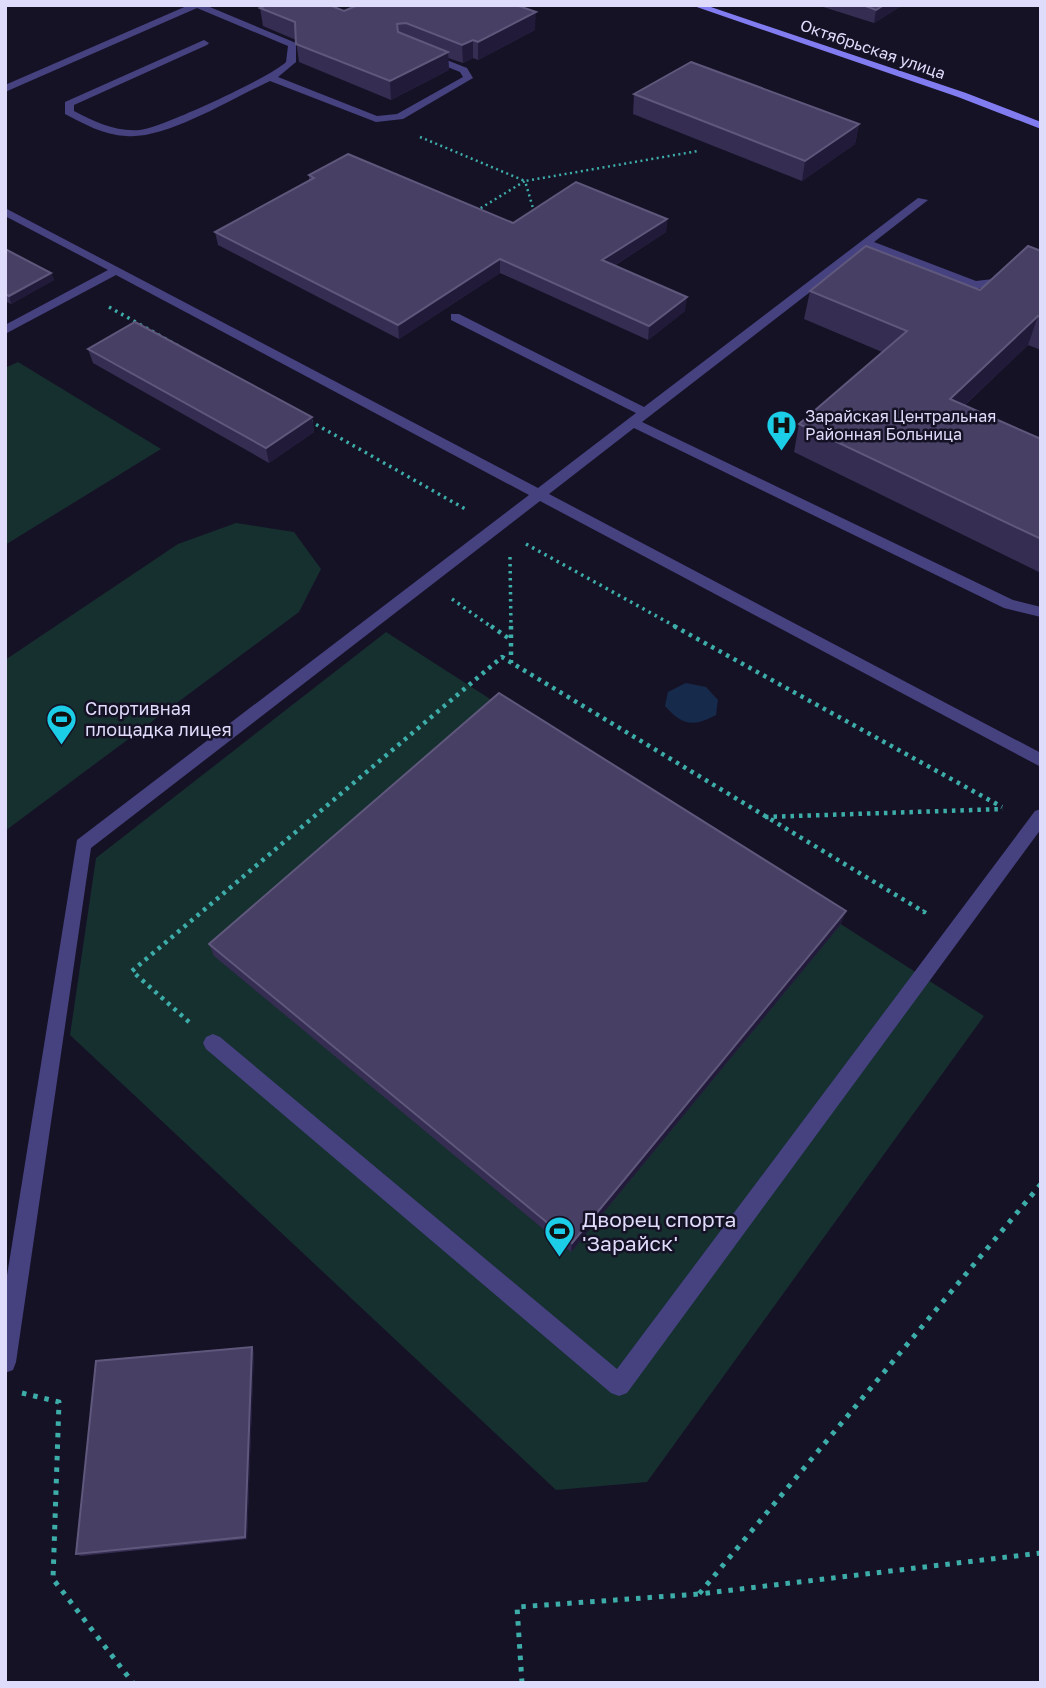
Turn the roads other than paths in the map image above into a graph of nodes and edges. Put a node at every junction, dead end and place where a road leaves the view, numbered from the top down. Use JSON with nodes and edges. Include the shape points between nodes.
{"nodes":[{"id":1,"x":197,"y":5,"type":"edge"},
{"id":2,"x":695,"y":5,"type":"edge"},
{"id":3,"x":204,"y":43,"type":"dead end"},
{"id":4,"x":415,"y":51,"type":"edge"},
{"id":5,"x":270,"y":76,"type":"junction"},
{"id":6,"x":5,"y":89,"type":"edge"},
{"id":7,"x":1041,"y":126,"type":"edge"},
{"id":8,"x":922,"y":200,"type":"dead end"},
{"id":9,"x":9,"y":218,"type":"edge"},
{"id":10,"x":866,"y":243,"type":"junction"},
{"id":11,"x":1041,"y":257,"type":"edge"},
{"id":12,"x":117,"y":271,"type":"junction"},
{"id":13,"x":454,"y":317,"type":"dead end"},
{"id":14,"x":5,"y":330,"type":"edge"},
{"id":15,"x":640,"y":418,"type":"junction"},
{"id":16,"x":539,"y":495,"type":"junction"},
{"id":17,"x":1041,"y":612,"type":"edge"},
{"id":18,"x":1041,"y":761,"type":"edge"},
{"id":19,"x":1041,"y":816,"type":"edge"},
{"id":20,"x":213,"y":1043,"type":"road end"},
{"id":21,"x":5,"y":1362,"type":"edge"}],
"edges":[{"from":1,"to":5,"type":"lane","via":[[293,45],[294,58],[288,67]]},
{"from":1,"to":6,"type":"lane"},
{"from":2,"to":7,"type":"main road","name":"Октябрьская улица"},
{"from":3,"to":5,"type":"lane","via":[[69,104],[69,112],[111,133],[133,136],[152,132]]},
{"from":4,"to":5,"type":"lane","via":[[464,70],[467,78],[399,117],[376,119]]},
{"from":8,"to":10,"type":"lane"},
{"from":9,"to":12,"type":"lane"},
{"from":10,"to":11,"type":"lane","via":[[975,285],[997,282],[1028,253]]},
{"from":10,"to":15,"type":"lane"},
{"from":12,"to":14,"type":"lane"},
{"from":12,"to":16,"type":"lane"},
{"from":13,"to":15,"type":"lane"},
{"from":15,"to":16,"type":"lane"},
{"from":15,"to":17,"type":"lane","via":[[1009,604]]},
{"from":16,"to":18,"type":"lane"},
{"from":16,"to":21,"type":"lane","via":[[504,531],[82,845]]},
{"from":19,"to":20,"type":"lane","via":[[619,1385]]}]}
